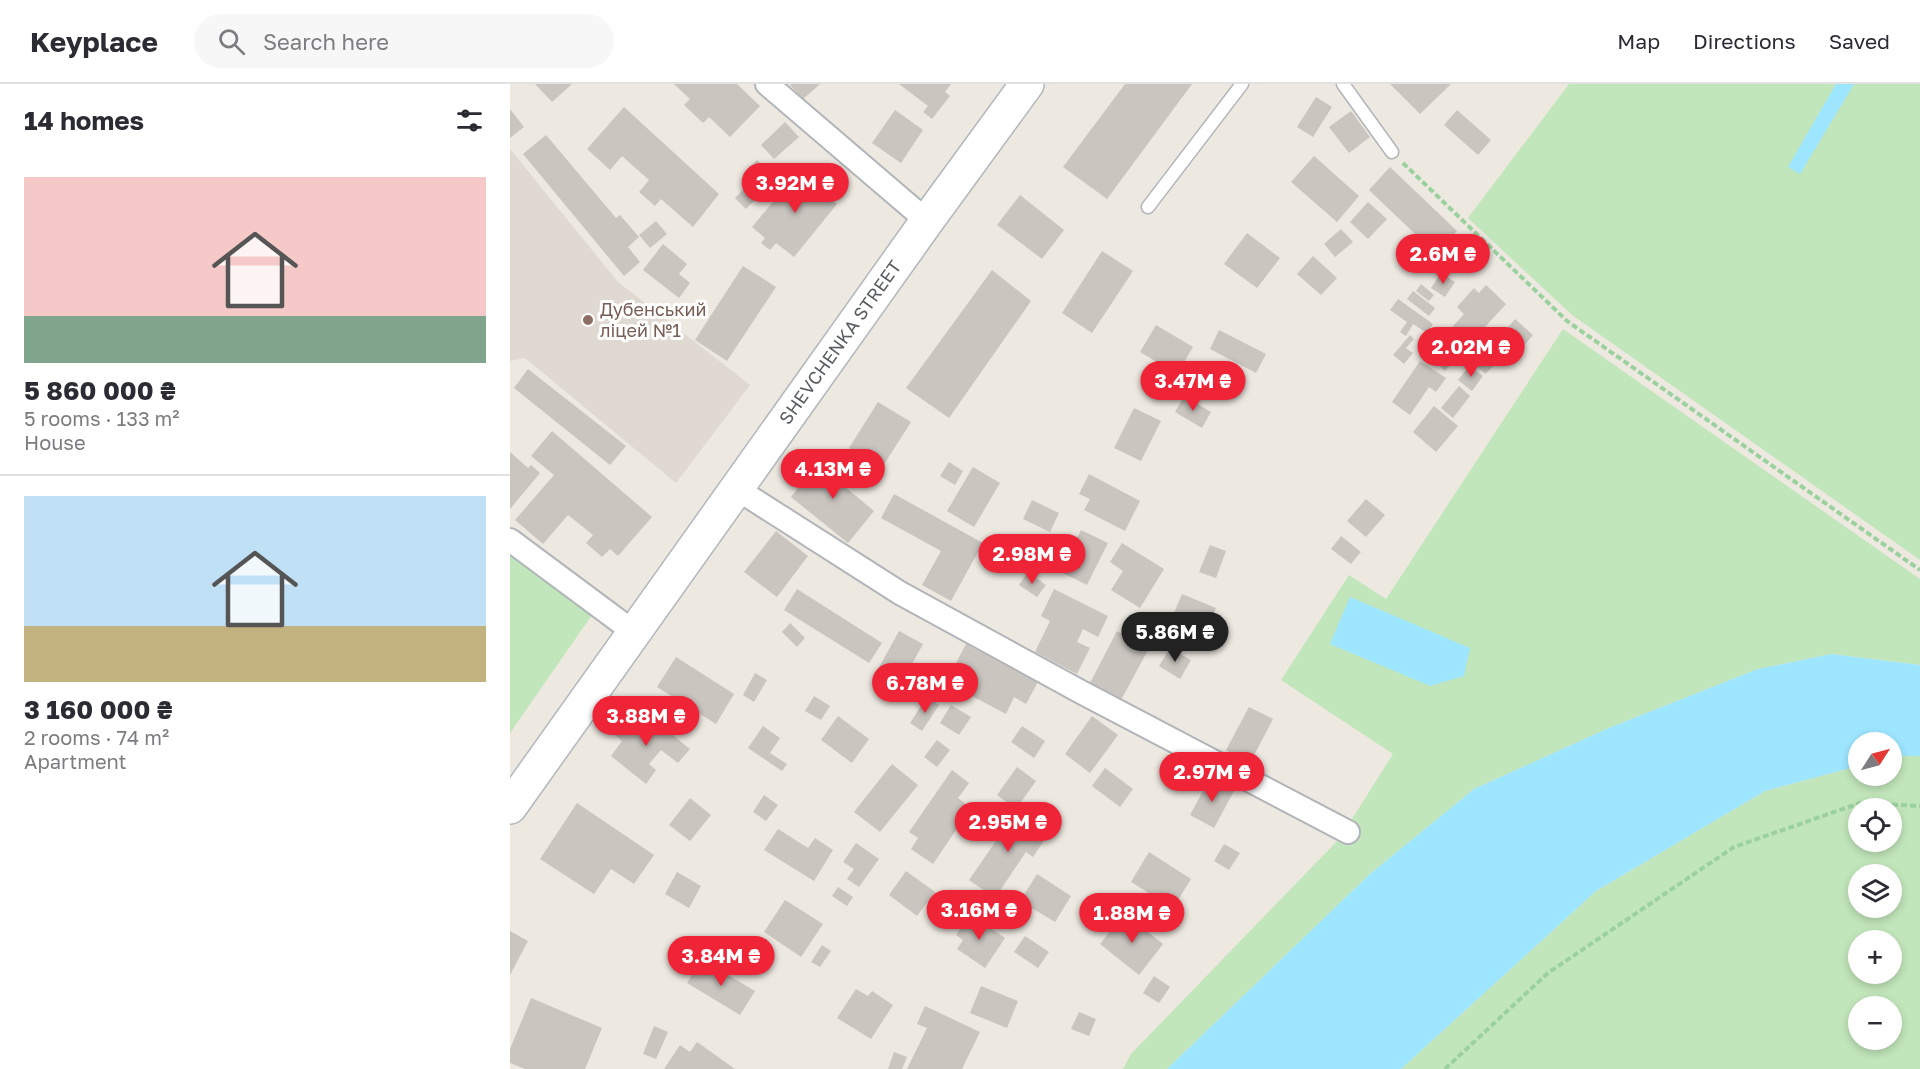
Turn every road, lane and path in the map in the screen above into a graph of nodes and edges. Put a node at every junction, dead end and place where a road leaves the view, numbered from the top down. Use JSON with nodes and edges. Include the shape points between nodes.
{"nodes":[{"id":1,"x":767,"y":84,"type":"edge"},
{"id":2,"x":1027,"y":84,"type":"edge"},
{"id":3,"x":1242,"y":84,"type":"edge"},
{"id":4,"x":1343,"y":84,"type":"edge"},
{"id":5,"x":1392,"y":152,"type":"joint"},
{"id":6,"x":1148,"y":207,"type":"dead end"},
{"id":7,"x":927,"y":221,"type":"junction"},
{"id":8,"x":737,"y":489,"type":"junction"},
{"id":9,"x":510,"y":540,"type":"edge"},
{"id":10,"x":1920,"y":570,"type":"edge"},
{"id":11,"x":635,"y":633,"type":"junction"},
{"id":12,"x":1920,"y":806,"type":"edge"},
{"id":13,"x":510,"y":807,"type":"edge"},
{"id":14,"x":1348,"y":832,"type":"dead end"},
{"id":15,"x":1445,"y":1069,"type":"edge"}],
"edges":[{"from":1,"to":7,"type":"street"},
{"from":2,"to":7,"type":"main road","name":"SHEVCHENKA STREET"},
{"from":3,"to":6,"type":"lane"},
{"from":4,"to":5,"type":"lane"},
{"from":5,"to":10,"type":"path","via":[[1567,321]]},
{"from":7,"to":8,"type":"main road","name":"SHEVCHENKA STREET"},
{"from":8,"to":11,"type":"main road","name":"SHEVCHENKA STREET"},
{"from":8,"to":14,"type":"street","via":[[900,593]]},
{"from":9,"to":11,"type":"street"},
{"from":11,"to":13,"type":"main road","name":"SHEVCHENKA STREET"},
{"from":12,"to":15,"type":"path","via":[[1860,803],[1734,846],[1548,973]]}]}
